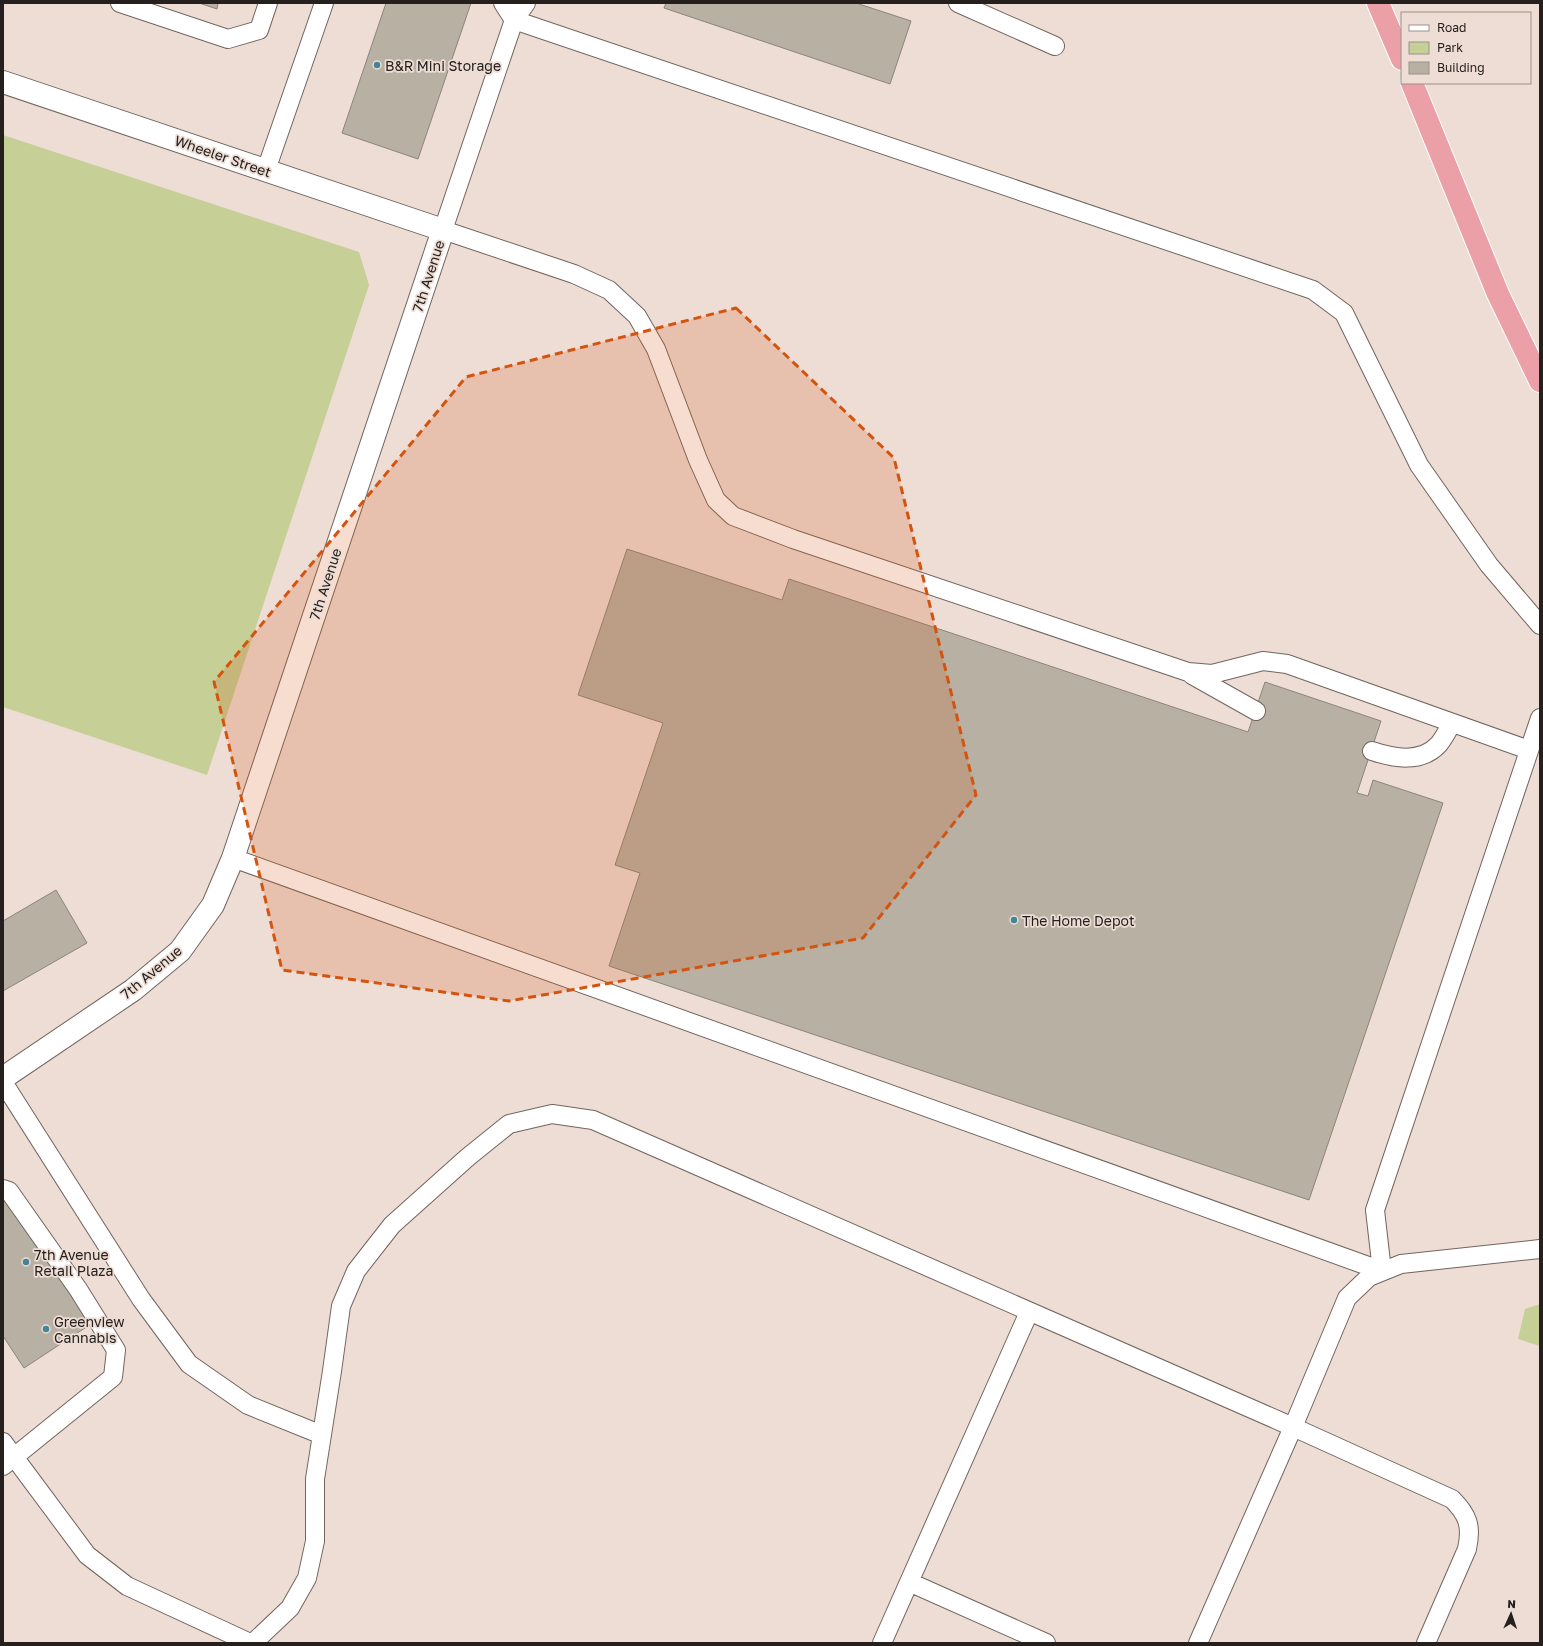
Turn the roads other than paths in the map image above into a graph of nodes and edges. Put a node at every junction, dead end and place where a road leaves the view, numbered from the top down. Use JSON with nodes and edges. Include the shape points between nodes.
{"nodes":[{"id":1,"x":120,"y":3,"type":"edge"},
{"id":2,"x":268,"y":3,"type":"edge"},
{"id":3,"x":324,"y":3,"type":"edge"},
{"id":4,"x":503,"y":3,"type":"edge"},
{"id":5,"x":526,"y":3,"type":"edge"},
{"id":6,"x":958,"y":3,"type":"edge"},
{"id":7,"x":1378,"y":3,"type":"edge"},
{"id":8,"x":514,"y":20,"type":"junction"},
{"id":9,"x":1056,"y":46,"type":"dead end"},
{"id":10,"x":1401,"y":57,"type":"edge"},
{"id":11,"x":3,"y":82,"type":"edge"},
{"id":12,"x":1412,"y":84,"type":"edge"},
{"id":13,"x":266,"y":170,"type":"junction"},
{"id":14,"x":443,"y":230,"type":"junction"},
{"id":15,"x":1540,"y":381,"type":"edge"},
{"id":16,"x":1540,"y":625,"type":"edge"},
{"id":17,"x":1188,"y":672,"type":"junction"},
{"id":18,"x":1256,"y":711,"type":"dead end"},
{"id":19,"x":1540,"y":718,"type":"edge"},
{"id":20,"x":1452,"y":723,"type":"junction"},
{"id":21,"x":1529,"y":750,"type":"junction"},
{"id":22,"x":1372,"y":751,"type":"dead end"},
{"id":23,"x":233,"y":858,"type":"junction"},
{"id":24,"x":3,"y":1078,"type":"edge"},
{"id":25,"x":3,"y":1082,"type":"edge"},
{"id":26,"x":3,"y":1189,"type":"edge"},
{"id":27,"x":1540,"y":1249,"type":"edge"},
{"id":28,"x":1382,"y":1271,"type":"junction"},
{"id":29,"x":1029,"y":1312,"type":"junction"},
{"id":30,"x":1293,"y":1427,"type":"junction"},
{"id":31,"x":322,"y":1435,"type":"junction"},
{"id":32,"x":3,"y":1442,"type":"edge"},
{"id":33,"x":9,"y":1462,"type":"edge"},
{"id":34,"x":909,"y":1582,"type":"junction"},
{"id":35,"x":252,"y":1643,"type":"edge"},
{"id":36,"x":882,"y":1643,"type":"edge"},
{"id":37,"x":1046,"y":1643,"type":"edge"},
{"id":38,"x":1198,"y":1643,"type":"edge"},
{"id":39,"x":1426,"y":1643,"type":"edge"}],
"edges":[{"from":1,"to":2,"type":"lane","via":[[228,39],[259,30]]},
{"from":3,"to":13,"type":"lane"},
{"from":4,"to":8,"type":"lane"},
{"from":5,"to":8,"type":"lane","name":"7th Avenue"},
{"from":6,"to":9,"type":"lane"},
{"from":7,"to":10,"type":"highway"},
{"from":8,"to":14,"type":"lane","name":"7th Avenue"},
{"from":8,"to":16,"type":"lane","via":[[1313,290],[1344,314],[1419,465],[1489,565]]},
{"from":11,"to":13,"type":"street","name":"Wheeler Street"},
{"from":12,"to":15,"type":"highway","via":[[1498,294]]},
{"from":13,"to":14,"type":"street","name":"Wheeler Street"},
{"from":14,"to":17,"type":"lane","via":[[574,274],[609,290],[637,316],[656,349],[716,500],[733,516]]},
{"from":14,"to":23,"type":"street","name":"7th Avenue"},
{"from":17,"to":18,"type":"lane"},
{"from":17,"to":20,"type":"lane","via":[[1212,674],[1263,661],[1287,664]]},
{"from":19,"to":21,"type":"lane"},
{"from":20,"to":21,"type":"lane"},
{"from":20,"to":22,"type":"lane","via":[[1438,745],[1424,754],[1407,759]]},
{"from":21,"to":28,"type":"lane","via":[[1374,1210]]},
{"from":23,"to":24,"type":"street","name":"7th Avenue","via":[[212,905],[180,950],[133,990]]},
{"from":23,"to":28,"type":"lane"},
{"from":25,"to":31,"type":"lane","via":[[141,1299],[189,1364],[248,1405]]},
{"from":26,"to":33,"type":"lane","via":[[9,1191],[55,1256],[116,1350],[114,1377]]},
{"from":27,"to":28,"type":"lane","via":[[1401,1264]]},
{"from":28,"to":30,"type":"lane","via":[[1369,1277],[1347,1298]]},
{"from":29,"to":30,"type":"lane"},
{"from":29,"to":31,"type":"lane","via":[[593,1120],[552,1114],[509,1124],[392,1225],[356,1271],[341,1306]]},
{"from":29,"to":34,"type":"lane"},
{"from":30,"to":38,"type":"lane"},
{"from":30,"to":39,"type":"lane","via":[[1452,1499],[1462,1509],[1468,1521],[1470,1535],[1467,1548]]},
{"from":31,"to":35,"type":"lane","via":[[315,1479],[315,1541],[307,1578],[290,1608]]},
{"from":32,"to":33,"type":"lane"},
{"from":33,"to":35,"type":"lane","via":[[87,1555],[127,1586]]},
{"from":34,"to":36,"type":"lane"},
{"from":34,"to":37,"type":"lane"}]}
